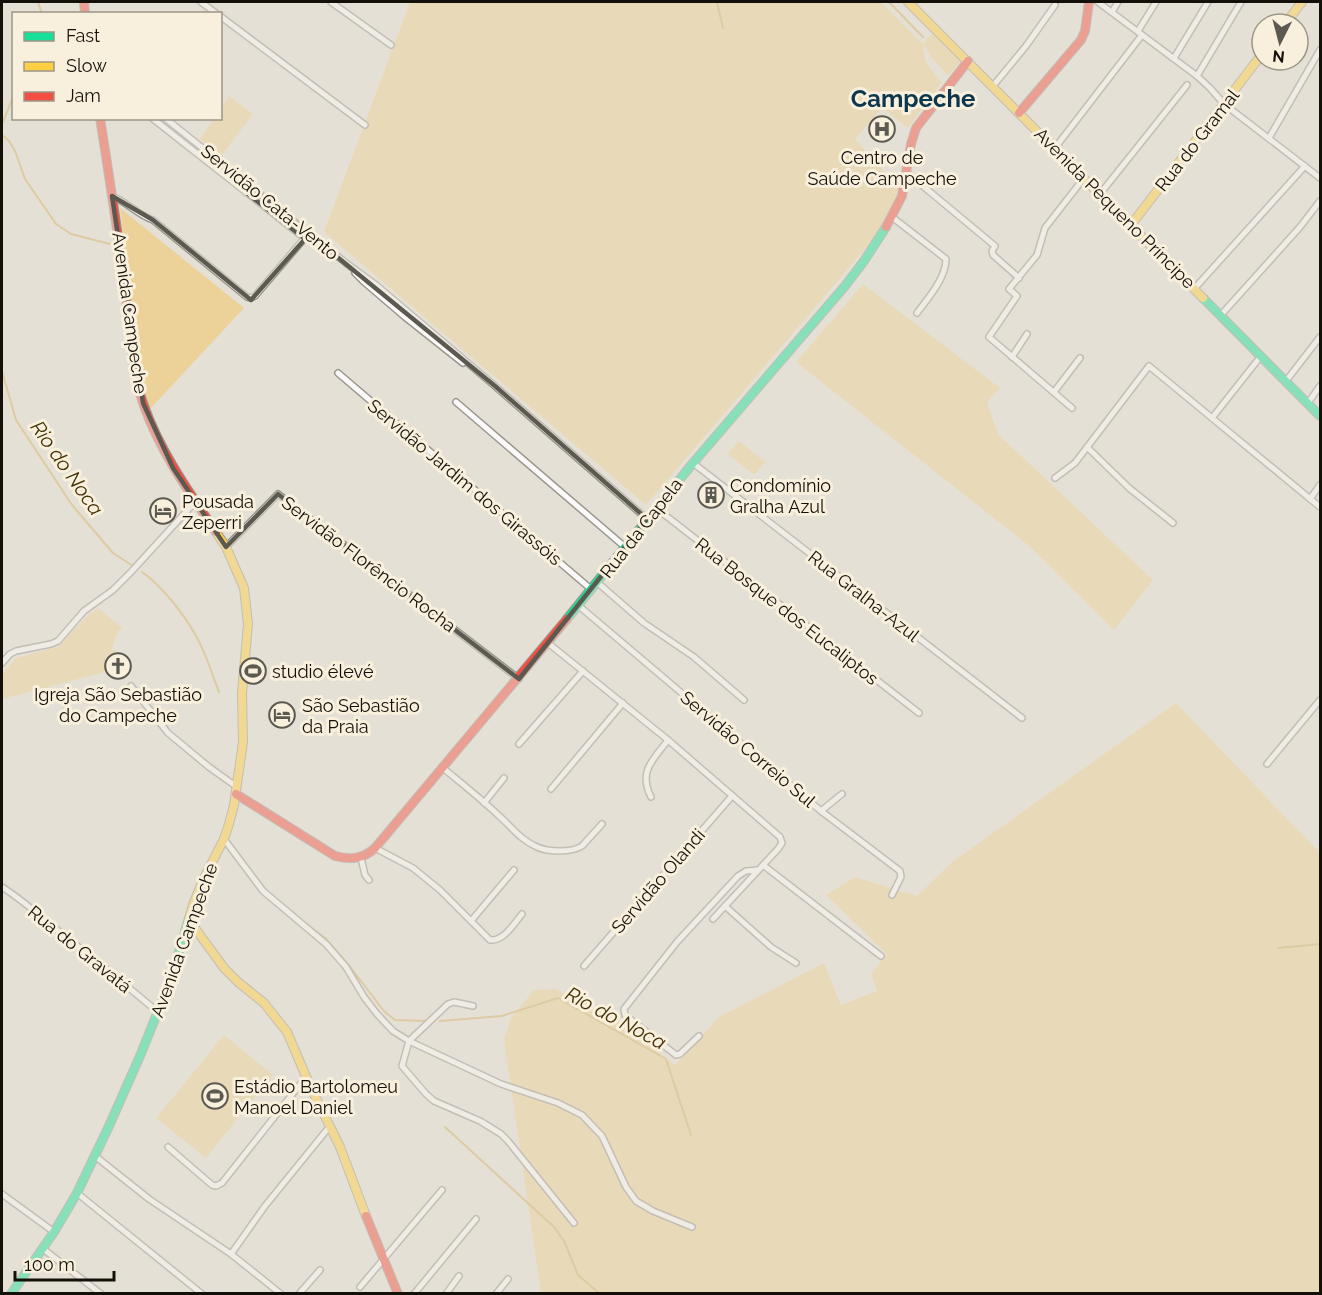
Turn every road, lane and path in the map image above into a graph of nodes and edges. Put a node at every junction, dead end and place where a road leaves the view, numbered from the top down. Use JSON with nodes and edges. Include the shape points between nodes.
{"nodes":[{"id":1,"x":201,"y":2,"type":"edge"},
{"id":2,"x":331,"y":2,"type":"edge"},
{"id":3,"x":908,"y":2,"type":"edge"},
{"id":4,"x":1089,"y":2,"type":"edge"},
{"id":5,"x":1098,"y":2,"type":"edge"},
{"id":6,"x":1118,"y":2,"type":"edge"},
{"id":7,"x":1156,"y":2,"type":"edge"},
{"id":8,"x":1208,"y":2,"type":"edge"},
{"id":9,"x":1241,"y":2,"type":"edge"},
{"id":10,"x":1055,"y":5,"type":"dead end"},
{"id":11,"x":215,"y":12,"type":"edge"},
{"id":12,"x":1112,"y":12,"type":"junction"},
{"id":13,"x":222,"y":17,"type":"edge"},
{"id":14,"x":1140,"y":33,"type":"junction"},
{"id":15,"x":391,"y":45,"type":"dead end"},
{"id":16,"x":1320,"y":50,"type":"edge"},
{"id":17,"x":1174,"y":58,"type":"junction"},
{"id":18,"x":968,"y":61,"type":"junction"},
{"id":19,"x":1250,"y":70,"type":"edge"},
{"id":20,"x":1197,"y":76,"type":"junction"},
{"id":21,"x":1187,"y":85,"type":"dead end"},
{"id":22,"x":993,"y":86,"type":"junction"},
{"id":23,"x":1224,"y":104,"type":"junction"},
{"id":24,"x":1019,"y":113,"type":"junction"},
{"id":25,"x":100,"y":120,"type":"edge"},
{"id":26,"x":155,"y":120,"type":"edge"},
{"id":27,"x":168,"y":120,"type":"edge"},
{"id":28,"x":365,"y":125,"type":"dead end"},
{"id":29,"x":1269,"y":138,"type":"junction"},
{"id":30,"x":1055,"y":148,"type":"junction"},
{"id":31,"x":1305,"y":166,"type":"junction"},
{"id":32,"x":906,"y":172,"type":"junction"},
{"id":33,"x":1084,"y":178,"type":"junction"},
{"id":34,"x":1320,"y":178,"type":"edge"},
{"id":35,"x":253,"y":188,"type":"junction"},
{"id":36,"x":248,"y":194,"type":"junction"},
{"id":37,"x":1100,"y":194,"type":"junction"},
{"id":38,"x":112,"y":196,"type":"junction"},
{"id":39,"x":1320,"y":201,"type":"edge"},
{"id":40,"x":892,"y":217,"type":"junction"},
{"id":41,"x":1131,"y":225,"type":"junction"},
{"id":42,"x":1019,"y":278,"type":"junction"},
{"id":43,"x":1194,"y":289,"type":"junction"},
{"id":44,"x":917,"y":313,"type":"dead end"},
{"id":45,"x":1221,"y":315,"type":"junction"},
{"id":46,"x":1027,"y":334,"type":"dead end"},
{"id":47,"x":1320,"y":337,"type":"edge"},
{"id":48,"x":1261,"y":356,"type":"junction"},
{"id":49,"x":1012,"y":357,"type":"junction"},
{"id":50,"x":1080,"y":358,"type":"dead end"},
{"id":51,"x":338,"y":374,"type":"dead end"},
{"id":52,"x":1286,"y":381,"type":"junction"},
{"id":53,"x":1320,"y":386,"type":"edge"},
{"id":54,"x":1054,"y":392,"type":"junction"},
{"id":55,"x":456,"y":402,"type":"dead end"},
{"id":56,"x":1308,"y":403,"type":"junction"},
{"id":57,"x":1072,"y":408,"type":"dead end"},
{"id":58,"x":1320,"y":416,"type":"edge"},
{"id":59,"x":1212,"y":418,"type":"junction"},
{"id":60,"x":1087,"y":447,"type":"junction"},
{"id":61,"x":693,"y":463,"type":"junction"},
{"id":62,"x":1055,"y":478,"type":"dead end"},
{"id":63,"x":1320,"y":485,"type":"edge"},
{"id":64,"x":1310,"y":499,"type":"junction"},
{"id":65,"x":195,"y":502,"type":"junction"},
{"id":66,"x":1320,"y":507,"type":"edge"},
{"id":67,"x":656,"y":508,"type":"junction"},
{"id":68,"x":647,"y":519,"type":"junction"},
{"id":69,"x":1173,"y":523,"type":"dead end"},
{"id":70,"x":626,"y":547,"type":"junction"},
{"id":71,"x":226,"y":548,"type":"junction"},
{"id":72,"x":598,"y":583,"type":"junction"},
{"id":73,"x":592,"y":590,"type":"junction"},
{"id":74,"x":579,"y":606,"type":"junction"},
{"id":75,"x":548,"y":643,"type":"junction"},
{"id":76,"x":2,"y":663,"type":"edge"},
{"id":77,"x":583,"y":671,"type":"junction"},
{"id":78,"x":519,"y":679,"type":"junction"},
{"id":79,"x":131,"y":686,"type":"dead end"},
{"id":80,"x":744,"y":700,"type":"dead end"},
{"id":81,"x":1320,"y":700,"type":"edge"},
{"id":82,"x":623,"y":703,"type":"junction"},
{"id":83,"x":919,"y":713,"type":"dead end"},
{"id":84,"x":1022,"y":718,"type":"dead end"},
{"id":85,"x":668,"y":740,"type":"junction"},
{"id":86,"x":519,"y":744,"type":"dead end"},
{"id":87,"x":1267,"y":764,"type":"dead end"},
{"id":88,"x":443,"y":768,"type":"junction"},
{"id":89,"x":504,"y":778,"type":"dead end"},
{"id":90,"x":550,"y":789,"type":"dead end"},
{"id":91,"x":236,"y":790,"type":"junction"},
{"id":92,"x":842,"y":794,"type":"dead end"},
{"id":93,"x":732,"y":796,"type":"junction"},
{"id":94,"x":651,"y":797,"type":"dead end"},
{"id":95,"x":484,"y":803,"type":"junction"},
{"id":96,"x":821,"y":811,"type":"junction"},
{"id":97,"x":602,"y":824,"type":"dead end"},
{"id":98,"x":224,"y":839,"type":"junction"},
{"id":99,"x":375,"y":848,"type":"junction"},
{"id":100,"x":361,"y":858,"type":"junction"},
{"id":101,"x":763,"y":865,"type":"junction"},
{"id":102,"x":514,"y":870,"type":"dead end"},
{"id":103,"x":758,"y":870,"type":"junction"},
{"id":104,"x":369,"y":880,"type":"dead end"},
{"id":105,"x":2,"y":886,"type":"edge"},
{"id":106,"x":892,"y":895,"type":"dead end"},
{"id":107,"x":725,"y":906,"type":"junction"},
{"id":108,"x":522,"y":914,"type":"dead end"},
{"id":109,"x":713,"y":919,"type":"dead end"},
{"id":110,"x":189,"y":920,"type":"junction"},
{"id":111,"x":471,"y":921,"type":"junction"},
{"id":112,"x":882,"y":956,"type":"dead end"},
{"id":113,"x":796,"y":963,"type":"dead end"},
{"id":114,"x":584,"y":966,"type":"dead end"},
{"id":115,"x":473,"y":1006,"type":"dead end"},
{"id":116,"x":158,"y":1012,"type":"junction"},
{"id":117,"x":699,"y":1036,"type":"dead end"},
{"id":118,"x":409,"y":1041,"type":"junction"},
{"id":119,"x":306,"y":1077,"type":"junction"},
{"id":120,"x":330,"y":1126,"type":"junction"},
{"id":121,"x":168,"y":1147,"type":"dead end"},
{"id":122,"x":95,"y":1156,"type":"junction"},
{"id":123,"x":442,"y":1190,"type":"dead end"},
{"id":124,"x":77,"y":1193,"type":"junction"},
{"id":125,"x":2,"y":1194,"type":"edge"},
{"id":126,"x":476,"y":1219,"type":"dead end"},
{"id":127,"x":574,"y":1223,"type":"dead end"},
{"id":128,"x":692,"y":1227,"type":"dead end"},
{"id":129,"x":54,"y":1232,"type":"junction"},
{"id":130,"x":42,"y":1248,"type":"junction"},
{"id":131,"x":231,"y":1254,"type":"junction"},
{"id":132,"x":383,"y":1260,"type":"junction"},
{"id":133,"x":320,"y":1270,"type":"dead end"},
{"id":134,"x":459,"y":1276,"type":"dead end"},
{"id":135,"x":508,"y":1279,"type":"dead end"},
{"id":136,"x":360,"y":1287,"type":"dead end"},
{"id":137,"x":11,"y":1293,"type":"edge"},
{"id":138,"x":101,"y":1293,"type":"edge"},
{"id":139,"x":202,"y":1293,"type":"edge"},
{"id":140,"x":281,"y":1293,"type":"edge"},
{"id":141,"x":299,"y":1293,"type":"edge"},
{"id":142,"x":398,"y":1293,"type":"edge"},
{"id":143,"x":414,"y":1293,"type":"edge"},
{"id":144,"x":446,"y":1293,"type":"edge"},
{"id":145,"x":496,"y":1293,"type":"edge"}],
"edges":[{"from":1,"to":11,"type":"street"},
{"from":2,"to":15,"type":"street"},
{"from":3,"to":18,"type":"main road","name":"Avenida Pequeno Príncipe"},
{"from":4,"to":24,"type":"main road","via":[[1081,40]]},
{"from":5,"to":12,"type":"street"},
{"from":6,"to":12,"type":"street"},
{"from":7,"to":14,"type":"street"},
{"from":8,"to":17,"type":"street"},
{"from":9,"to":20,"type":"street"},
{"from":10,"to":22,"type":"street"},
{"from":12,"to":14,"type":"street"},
{"from":13,"to":28,"type":"street"},
{"from":14,"to":17,"type":"street"},
{"from":14,"to":30,"type":"street"},
{"from":16,"to":29,"type":"street"},
{"from":17,"to":20,"type":"street"},
{"from":18,"to":22,"type":"main road","name":"Avenida Pequeno Príncipe"},
{"from":18,"to":32,"type":"main road","name":"Rua da Capela","via":[[916,128],[908,148]]},
{"from":19,"to":23,"type":"main road","name":"Rua do Gramal"},
{"from":20,"to":23,"type":"street"},
{"from":21,"to":37,"type":"street"},
{"from":22,"to":24,"type":"main road","name":"Avenida Pequeno Príncipe"},
{"from":23,"to":29,"type":"street"},
{"from":23,"to":41,"type":"main road","name":"Rua do Gramal"},
{"from":24,"to":30,"type":"main road","name":"Avenida Pequeno Príncipe"},
{"from":25,"to":38,"type":"main road","name":"Avenida Campeche"},
{"from":26,"to":36,"type":"street"},
{"from":27,"to":35,"type":"street","name":"Servidão Cata-Vento"},
{"from":29,"to":31,"type":"street"},
{"from":30,"to":33,"type":"main road","name":"Avenida Pequeno Príncipe"},
{"from":31,"to":34,"type":"street"},
{"from":31,"to":43,"type":"street"},
{"from":32,"to":40,"type":"main road","name":"Rua da Capela","via":[[903,192]]},
{"from":32,"to":42,"type":"street","via":[[995,246],[993,255]]},
{"from":33,"to":37,"type":"main road","name":"Avenida Pequeno Príncipe"},
{"from":33,"to":42,"type":"street","via":[[1045,228],[1040,251]]},
{"from":35,"to":36,"type":"street"},
{"from":35,"to":68,"type":"street","name":"Servidão Cata-Vento","via":[[495,386]]},
{"from":36,"to":38,"type":"street","via":[[303,237],[251,298],[153,220]]},
{"from":37,"to":41,"type":"main road","name":"Avenida Pequeno Príncipe"},
{"from":38,"to":65,"type":"main road","name":"Avenida Campeche","via":[[135,370],[143,403],[171,463]]},
{"from":39,"to":45,"type":"street"},
{"from":40,"to":44,"type":"street","via":[[946,259],[942,276]]},
{"from":40,"to":61,"type":"main road","name":"Rua da Capela","via":[[844,288]]},
{"from":41,"to":43,"type":"main road","name":"Avenida Pequeno Príncipe"},
{"from":42,"to":49,"type":"street","via":[[1009,289],[1017,296],[989,337]]},
{"from":43,"to":45,"type":"main road","name":"Avenida Pequeno Príncipe"},
{"from":45,"to":48,"type":"main road","name":"Avenida Pequeno Príncipe"},
{"from":46,"to":49,"type":"street"},
{"from":47,"to":52,"type":"street"},
{"from":48,"to":52,"type":"main road","name":"Avenida Pequeno Príncipe"},
{"from":48,"to":59,"type":"street"},
{"from":49,"to":54,"type":"street"},
{"from":50,"to":54,"type":"street"},
{"from":51,"to":73,"type":"street","name":"Servidão Jardim dos Girassóis"},
{"from":52,"to":56,"type":"main road","name":"Avenida Pequeno Príncipe"},
{"from":53,"to":56,"type":"street"},
{"from":54,"to":57,"type":"street"},
{"from":55,"to":70,"type":"street"},
{"from":56,"to":58,"type":"main road","name":"Avenida Pequeno Príncipe"},
{"from":59,"to":60,"type":"street","via":[[1149,366]]},
{"from":59,"to":64,"type":"street"},
{"from":60,"to":62,"type":"street","via":[[1072,466]]},
{"from":60,"to":69,"type":"street"},
{"from":61,"to":67,"type":"main road","name":"Rua da Capela"},
{"from":61,"to":84,"type":"street","name":"Rua Gralha-Azul"},
{"from":63,"to":64,"type":"street"},
{"from":64,"to":66,"type":"street"},
{"from":65,"to":71,"type":"main road","name":"Avenida Campeche"},
{"from":65,"to":76,"type":"street","via":[[131,572],[84,612],[58,641],[16,651]]},
{"from":67,"to":68,"type":"main road","name":"Rua da Capela"},
{"from":67,"to":83,"type":"street","name":"Rua Bosque dos Eucaliptos"},
{"from":68,"to":70,"type":"main road","name":"Rua da Capela"},
{"from":70,"to":72,"type":"main road","name":"Rua da Capela"},
{"from":71,"to":78,"type":"street","name":"Servidão Florêncio Rocha","via":[[278,494]]},
{"from":71,"to":91,"type":"main road","name":"Avenida Campeche","via":[[244,588],[248,624],[242,693],[243,742]]},
{"from":72,"to":73,"type":"main road","name":"Rua da Capela"},
{"from":72,"to":80,"type":"street"},
{"from":73,"to":74,"type":"main road","name":"Rua da Capela"},
{"from":74,"to":75,"type":"main road","name":"Rua da Capela"},
{"from":74,"to":96,"type":"street","name":"Servidão Correio Sul"},
{"from":75,"to":77,"type":"street"},
{"from":75,"to":78,"type":"main road","name":"Rua da Capela"},
{"from":77,"to":82,"type":"street"},
{"from":77,"to":86,"type":"street"},
{"from":78,"to":88,"type":"main road","name":"Rua da Capela"},
{"from":79,"to":91,"type":"street","via":[[168,733]]},
{"from":81,"to":87,"type":"street"},
{"from":82,"to":85,"type":"street"},
{"from":82,"to":90,"type":"street"},
{"from":85,"to":93,"type":"street"},
{"from":85,"to":94,"type":"street","via":[[645,777]]},
{"from":88,"to":95,"type":"street"},
{"from":88,"to":99,"type":"main road","name":"Rua da Capela"},
{"from":89,"to":95,"type":"street"},
{"from":91,"to":98,"type":"main road","name":"Avenida Campeche"},
{"from":91,"to":100,"type":"main road","via":[[327,851],[348,859]]},
{"from":92,"to":96,"type":"street"},
{"from":93,"to":101,"type":"street","via":[[780,837],[782,843]]},
{"from":93,"to":114,"type":"street","name":"Servidão Olandi"},
{"from":95,"to":97,"type":"street","via":[[522,838],[545,850],[579,848]]},
{"from":96,"to":106,"type":"street","name":"Servidão Correio Sul","via":[[900,871]]},
{"from":98,"to":110,"type":"main road","name":"Avenida Campeche"},
{"from":98,"to":118,"type":"street","via":[[263,891],[326,944],[383,1021]]},
{"from":99,"to":100,"type":"main road","name":"Rua da Capela"},
{"from":99,"to":111,"type":"street","via":[[412,868]]},
{"from":100,"to":104,"type":"street"},
{"from":101,"to":103,"type":"street"},
{"from":101,"to":112,"type":"street"},
{"from":102,"to":111,"type":"street"},
{"from":103,"to":107,"type":"street"},
{"from":103,"to":117,"type":"street","via":[[738,876],[677,942],[624,1009],[625,1015],[676,1055]]},
{"from":105,"to":116,"type":"street","name":"Rua do Gravatá"},
{"from":107,"to":109,"type":"street"},
{"from":107,"to":113,"type":"street","via":[[771,947]]},
{"from":108,"to":111,"type":"street","via":[[495,940],[490,940]]},
{"from":110,"to":116,"type":"main road","name":"Avenida Campeche"},
{"from":110,"to":119,"type":"main road","via":[[225,968],[281,1024]]},
{"from":115,"to":118,"type":"street","via":[[448,1004]]},
{"from":116,"to":122,"type":"main road","name":"Avenida Campeche"},
{"from":118,"to":127,"type":"street","via":[[402,1066],[426,1094],[501,1134]]},
{"from":118,"to":128,"type":"street","via":[[501,1084],[582,1115],[602,1136],[636,1201]]},
{"from":119,"to":120,"type":"main road"},
{"from":119,"to":121,"type":"street","via":[[219,1185],[212,1185]]},
{"from":120,"to":131,"type":"street"},
{"from":120,"to":132,"type":"main road"},
{"from":122,"to":124,"type":"main road","name":"Avenida Campeche"},
{"from":122,"to":131,"type":"street","via":[[162,1208]]},
{"from":123,"to":132,"type":"street"},
{"from":124,"to":129,"type":"main road","name":"Avenida Campeche"},
{"from":124,"to":139,"type":"street"},
{"from":125,"to":129,"type":"street"},
{"from":126,"to":143,"type":"street"},
{"from":129,"to":130,"type":"main road","name":"Avenida Campeche"},
{"from":130,"to":137,"type":"main road","name":"Avenida Campeche"},
{"from":130,"to":138,"type":"street"},
{"from":131,"to":140,"type":"street"},
{"from":132,"to":136,"type":"street"},
{"from":132,"to":142,"type":"main road"},
{"from":133,"to":141,"type":"street"},
{"from":134,"to":144,"type":"street"},
{"from":135,"to":145,"type":"street"}]}
